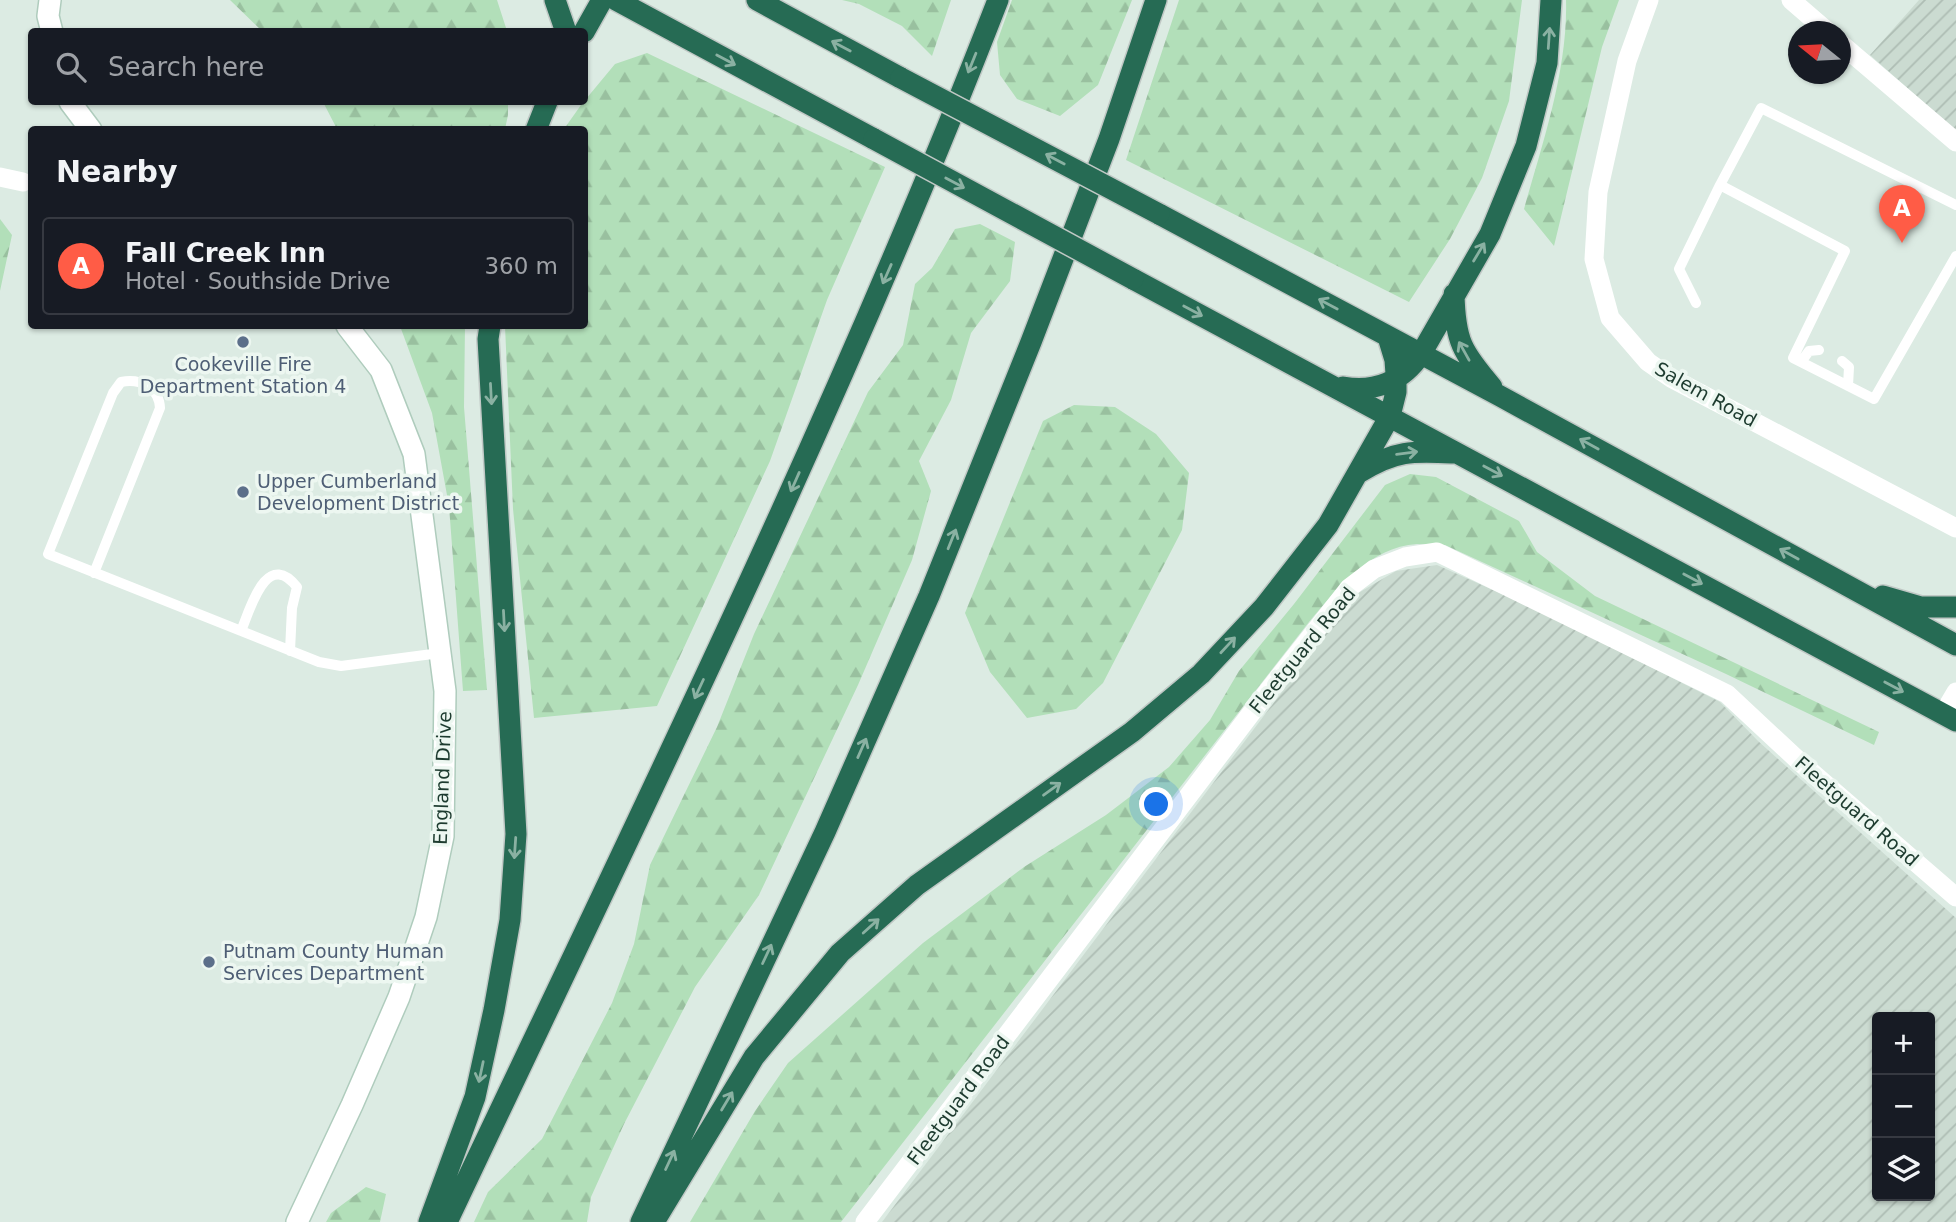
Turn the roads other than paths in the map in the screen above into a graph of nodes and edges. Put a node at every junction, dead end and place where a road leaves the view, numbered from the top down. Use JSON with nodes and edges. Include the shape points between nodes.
{"nodes":[{"id":1,"x":50,"y":0,"type":"edge"},
{"id":2,"x":555,"y":0,"type":"edge"},
{"id":3,"x":602,"y":0,"type":"edge"},
{"id":4,"x":616,"y":0,"type":"edge"},
{"id":5,"x":641,"y":0,"type":"edge"},
{"id":6,"x":757,"y":0,"type":"edge"},
{"id":7,"x":998,"y":0,"type":"edge"},
{"id":8,"x":1156,"y":0,"type":"edge"},
{"id":9,"x":1551,"y":0,"type":"edge"},
{"id":10,"x":1648,"y":0,"type":"edge"},
{"id":11,"x":1791,"y":0,"type":"edge"},
{"id":12,"x":1815,"y":21,"type":"edge"},
{"id":13,"x":665,"y":27,"type":"junction"},
{"id":14,"x":51,"y":28,"type":"edge"},
{"id":15,"x":565,"y":28,"type":"edge"},
{"id":16,"x":586,"y":28,"type":"edge"},
{"id":17,"x":1851,"y":52,"type":"edge"},
{"id":18,"x":72,"y":105,"type":"edge"},
{"id":19,"x":546,"y":105,"type":"edge"},
{"id":20,"x":88,"y":126,"type":"edge"},
{"id":21,"x":538,"y":126,"type":"edge"},
{"id":22,"x":1956,"y":142,"type":"edge"},
{"id":23,"x":0,"y":177,"type":"edge"},
{"id":24,"x":23,"y":181,"type":"dead end"},
{"id":25,"x":1720,"y":185,"type":"junction"},
{"id":26,"x":1956,"y":205,"type":"edge"},
{"id":27,"x":1956,"y":256,"type":"edge"},
{"id":28,"x":1454,"y":294,"type":"junction"},
{"id":29,"x":1696,"y":303,"type":"dead end"},
{"id":30,"x":349,"y":329,"type":"edge"},
{"id":31,"x":490,"y":329,"type":"edge"},
{"id":32,"x":1388,"y":337,"type":"junction"},
{"id":33,"x":1819,"y":350,"type":"dead end"},
{"id":34,"x":1421,"y":354,"type":"junction"},
{"id":35,"x":1842,"y":361,"type":"dead end"},
{"id":36,"x":1801,"y":362,"type":"junction"},
{"id":37,"x":1396,"y":378,"type":"junction"},
{"id":38,"x":1331,"y":385,"type":"junction"},
{"id":39,"x":1848,"y":386,"type":"junction"},
{"id":40,"x":1500,"y":396,"type":"junction"},
{"id":41,"x":1390,"y":416,"type":"junction"},
{"id":42,"x":1460,"y":453,"type":"junction"},
{"id":43,"x":1359,"y":473,"type":"junction"},
{"id":44,"x":1956,"y":528,"type":"edge"},
{"id":45,"x":94,"y":573,"type":"junction"},
{"id":46,"x":1830,"y":577,"type":"junction"},
{"id":47,"x":1956,"y":607,"type":"edge"},
{"id":48,"x":241,"y":631,"type":"junction"},
{"id":49,"x":1956,"y":645,"type":"edge"},
{"id":50,"x":290,"y":651,"type":"junction"},
{"id":51,"x":441,"y":653,"type":"junction"},
{"id":52,"x":1956,"y":692,"type":"edge"},
{"id":53,"x":1950,"y":717,"type":"edge"},
{"id":54,"x":1956,"y":897,"type":"edge"},
{"id":55,"x":297,"y":1222,"type":"edge"},
{"id":56,"x":429,"y":1222,"type":"edge"},
{"id":57,"x":447,"y":1222,"type":"edge"},
{"id":58,"x":641,"y":1222,"type":"edge"},
{"id":59,"x":654,"y":1222,"type":"edge"},
{"id":60,"x":865,"y":1222,"type":"edge"}],
"edges":[{"from":1,"to":14,"type":"street"},
{"from":2,"to":15,"type":"highway"},
{"from":3,"to":16,"type":"highway"},
{"from":4,"to":13,"type":"highway"},
{"from":5,"to":13,"type":"highway"},
{"from":32,"to":6,"type":"highway","one_way":true,"bridge":true},
{"from":7,"to":57,"type":"highway","one_way":true,"via":[[893,261],[774,530]]},
{"from":58,"to":8,"type":"highway","one_way":true,"via":[[825,832],[929,596],[1109,139]]},
{"from":28,"to":9,"type":"highway","one_way":true,"via":[[1490,234],[1526,146],[1547,63]]},
{"from":10,"to":44,"type":"street","name":"Salem Road","via":[[1628,61],[1598,192],[1594,259],[1610,318],[1648,362],[1671,378]]},
{"from":11,"to":12,"type":"street"},
{"from":13,"to":38,"type":"highway","one_way":true,"bridge":true},
{"from":17,"to":22,"type":"street"},
{"from":18,"to":20,"type":"street"},
{"from":19,"to":21,"type":"highway"},
{"from":23,"to":24,"type":"street"},
{"from":25,"to":26,"type":"lane","via":[[1761,108]]},
{"from":25,"to":29,"type":"lane","via":[[1679,269]]},
{"from":25,"to":36,"type":"lane","via":[[1845,251],[1793,358]]},
{"from":27,"to":39,"type":"lane","via":[[1874,399]]},
{"from":28,"to":34,"type":"highway"},
{"from":40,"to":28,"type":"highway","one_way":true,"via":[[1467,358],[1458,339]]},
{"from":30,"to":51,"type":"street","name":"England Drive","via":[[381,370],[414,454]]},
{"from":31,"to":56,"type":"highway","one_way":true,"via":[[516,835],[510,920],[475,1097]]},
{"from":32,"to":34,"type":"highway"},
{"from":32,"to":37,"type":"highway"},
{"from":33,"to":36,"type":"lane","via":[[1809,351]]},
{"from":34,"to":37,"type":"highway"},
{"from":34,"to":40,"type":"highway"},
{"from":35,"to":39,"type":"lane","via":[[1849,367]]},
{"from":36,"to":39,"type":"lane"},
{"from":37,"to":38,"type":"highway","via":[[1365,389]]},
{"from":37,"to":41,"type":"highway"},
{"from":38,"to":41,"type":"highway"},
{"from":46,"to":40,"type":"highway","one_way":true},
{"from":41,"to":42,"type":"highway"},
{"from":41,"to":43,"type":"highway"},
{"from":43,"to":42,"type":"highway","one_way":true,"via":[[1402,452]]},
{"from":42,"to":53,"type":"highway","one_way":true},
{"from":59,"to":43,"type":"highway","one_way":true,"via":[[754,1057],[841,953],[917,885],[1132,732],[1201,674],[1328,525]]},
{"from":45,"to":45,"type":"lane","via":[[48,554],[113,393],[128,380],[152,388],[160,408]]},
{"from":45,"to":48,"type":"lane"},
{"from":46,"to":47,"type":"highway","via":[[1922,607]]},
{"from":46,"to":49,"type":"highway"},
{"from":48,"to":50,"type":"lane"},
{"from":48,"to":50,"type":"lane","via":[[262,583],[268,576],[286,578],[297,587]]},
{"from":50,"to":51,"type":"lane","via":[[341,666]]},
{"from":51,"to":55,"type":"street","name":"England Drive","via":[[443,836],[426,917],[399,997]]},
{"from":52,"to":53,"type":"street"},
{"from":54,"to":60,"type":"street","name":"Fleetguard Road","via":[[1727,694],[1437,552],[1405,556],[1374,569],[1349,588]]}]}
